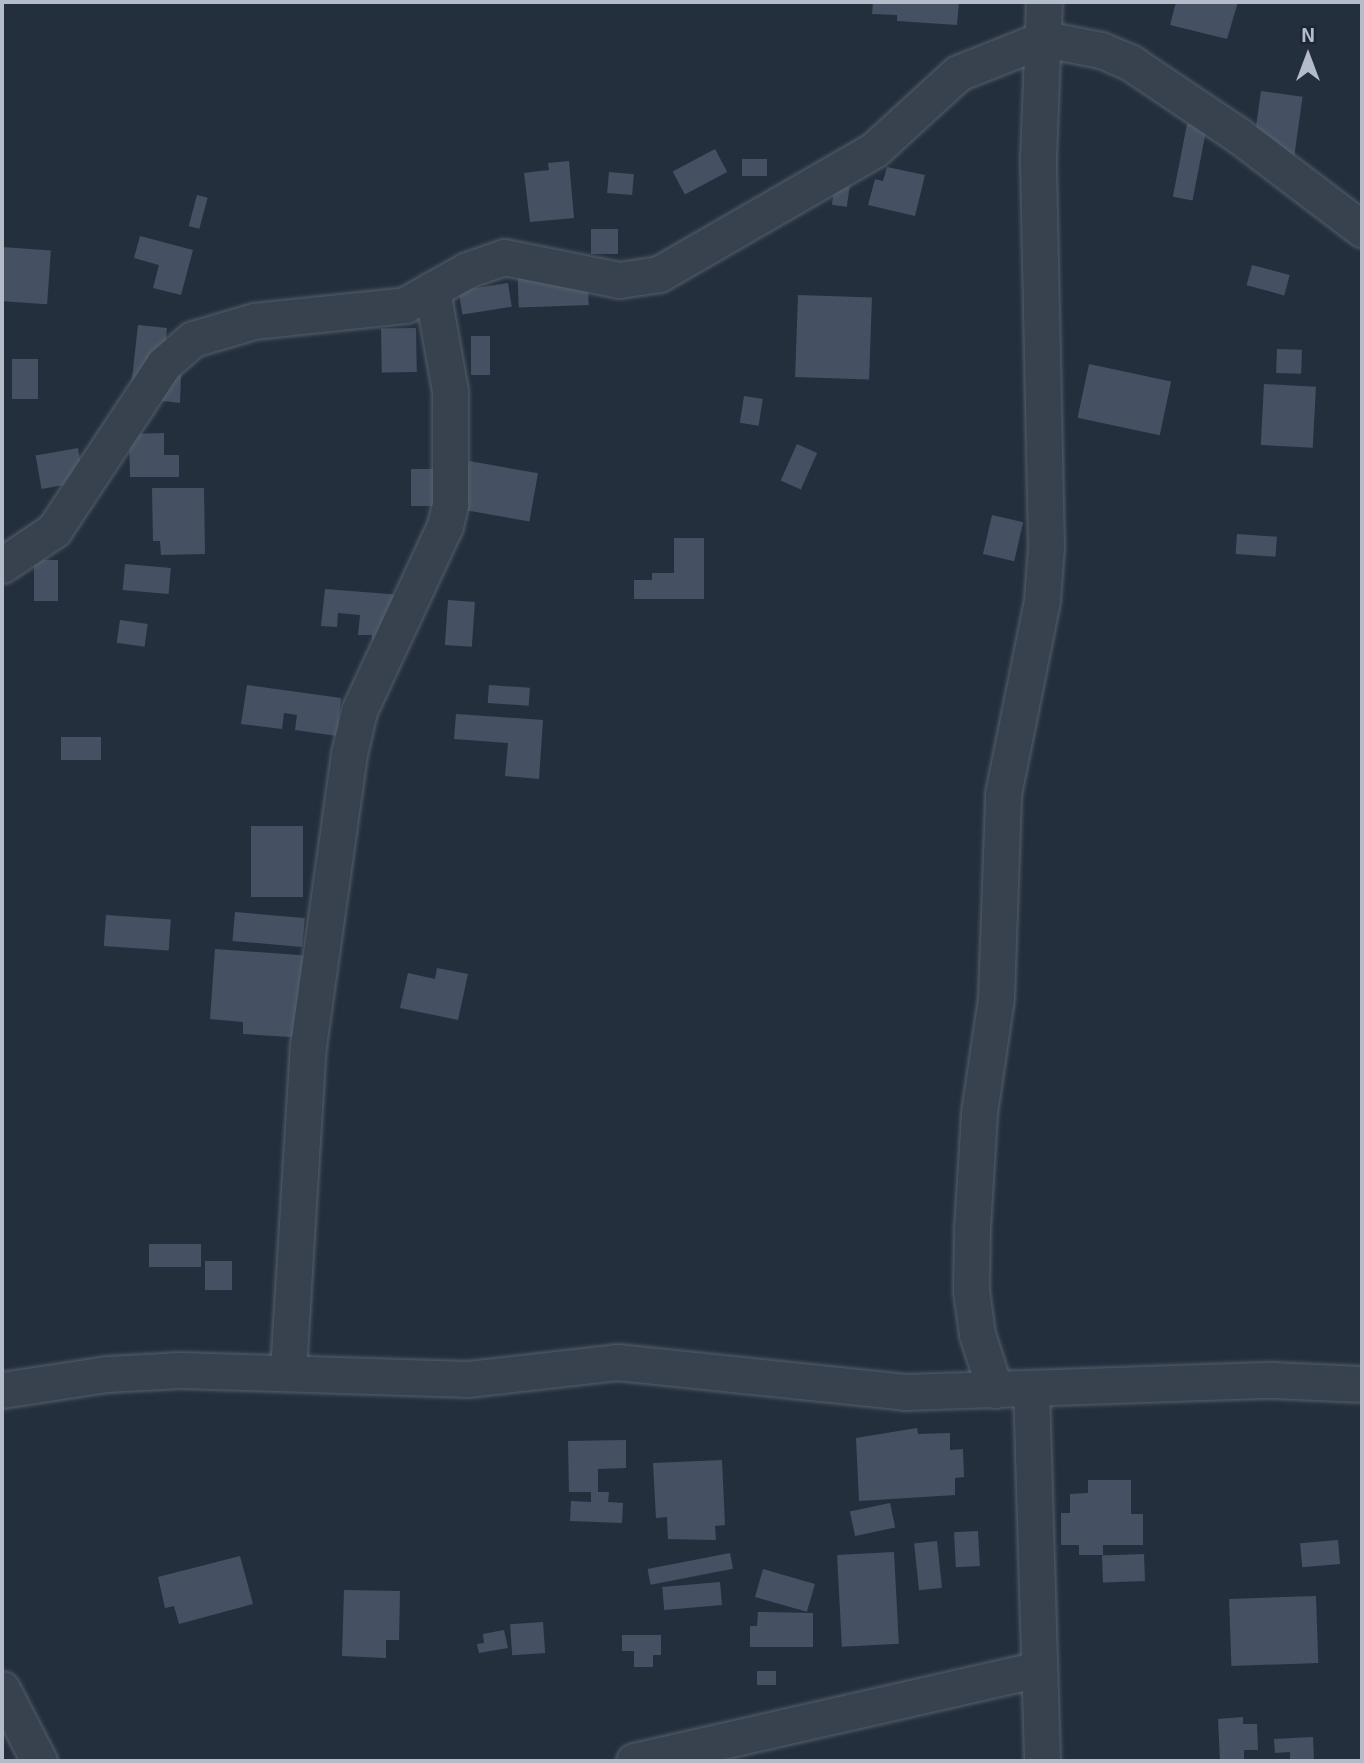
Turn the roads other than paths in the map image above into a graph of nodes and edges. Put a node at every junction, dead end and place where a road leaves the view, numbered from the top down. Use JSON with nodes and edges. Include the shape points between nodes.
{"nodes":[{"id":1,"x":1044,"y":2,"type":"edge"},
{"id":2,"x":1044,"y":39,"type":"junction"},
{"id":3,"x":1362,"y":229,"type":"edge"},
{"id":4,"x":432,"y":290,"type":"junction"},
{"id":5,"x":2,"y":565,"type":"edge"},
{"id":6,"x":288,"y":1370,"type":"junction"},
{"id":7,"x":1362,"y":1384,"type":"edge"},
{"id":8,"x":1031,"y":1388,"type":"junction"},
{"id":9,"x":2,"y":1390,"type":"edge"},
{"id":10,"x":995,"y":1390,"type":"junction"},
{"id":11,"x":1039,"y":1669,"type":"junction"},
{"id":12,"x":2,"y":1689,"type":"edge"},
{"id":13,"x":39,"y":1761,"type":"edge"},
{"id":14,"x":634,"y":1761,"type":"edge"},
{"id":15,"x":1042,"y":1761,"type":"edge"}],
"edges":[{"from":1,"to":2,"type":"street"},
{"from":2,"to":3,"type":"street","via":[[1101,50],[1131,63],[1238,135]]},
{"from":2,"to":4,"type":"street","via":[[958,72],[874,150],[659,274],[619,280],[504,257],[467,270]]},
{"from":2,"to":10,"type":"street","via":[[1038,158],[1043,587],[1003,794],[996,998],[979,1114],[972,1228],[971,1290],[977,1334]]},
{"from":4,"to":5,"type":"street","via":[[385,310],[254,321],[193,339],[163,364],[54,530]]},
{"from":4,"to":6,"type":"street","via":[[450,391],[450,504],[440,538],[359,711],[349,754],[308,1046]]},
{"from":6,"to":9,"type":"street","via":[[107,1374]]},
{"from":6,"to":10,"type":"street","via":[[468,1379],[617,1362],[905,1392]]},
{"from":7,"to":8,"type":"street","via":[[1272,1380]]},
{"from":8,"to":10,"type":"street"},
{"from":8,"to":11,"type":"street"},
{"from":11,"to":14,"type":"street"},
{"from":11,"to":15,"type":"street"},
{"from":12,"to":13,"type":"street"}]}
